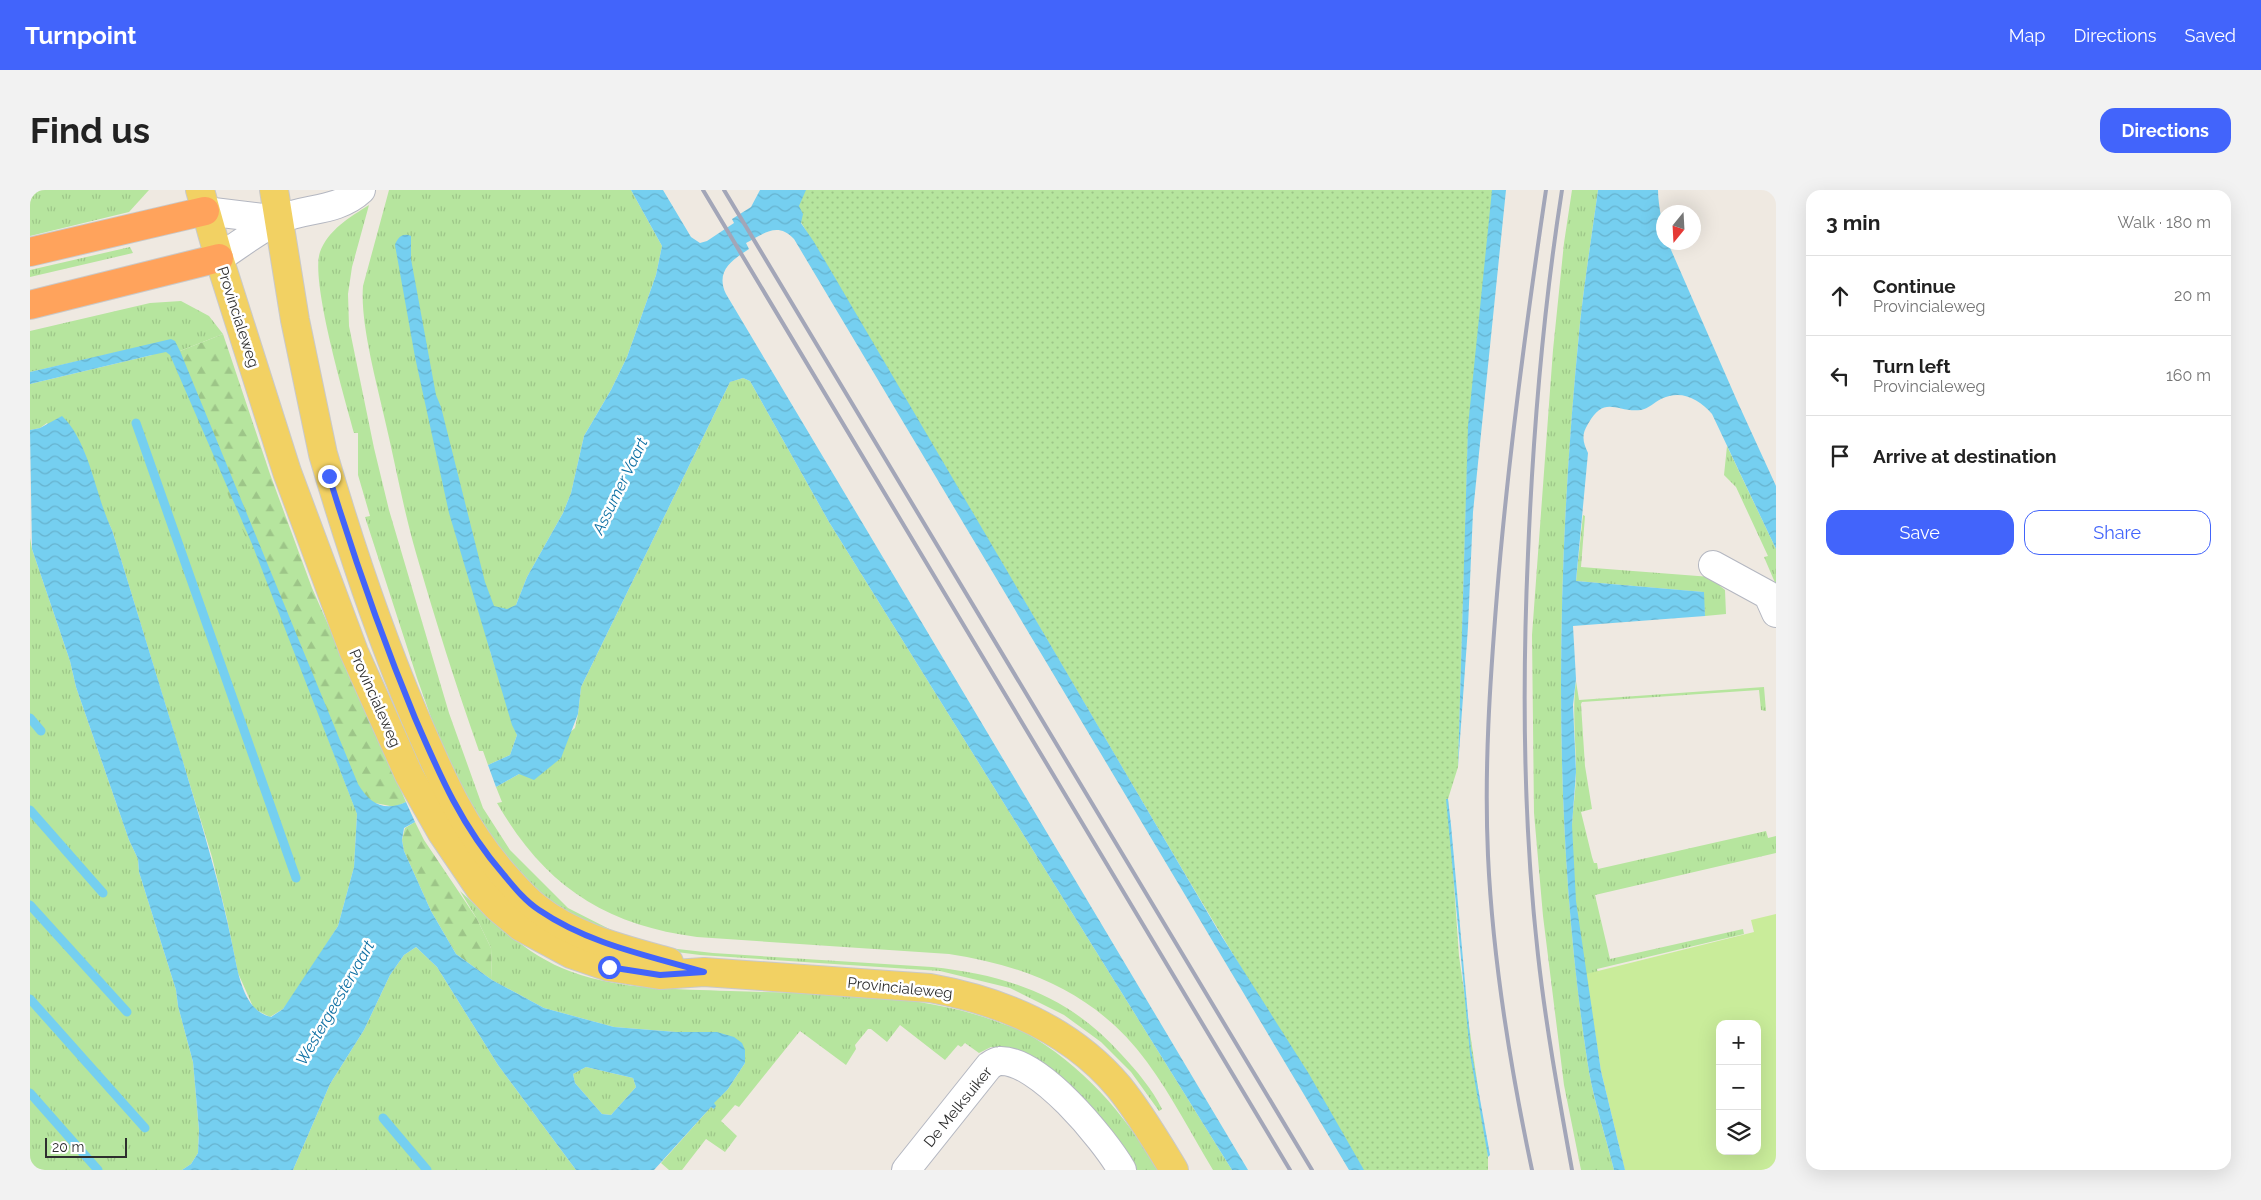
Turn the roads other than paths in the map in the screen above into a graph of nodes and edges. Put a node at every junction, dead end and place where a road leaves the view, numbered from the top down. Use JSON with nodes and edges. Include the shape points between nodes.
{"nodes":[{"id":1,"x":274,"y":190,"type":"edge"},
{"id":2,"x":361,"y":190,"type":"edge"},
{"id":3,"x":203,"y":201,"type":"edge"},
{"id":4,"x":279,"y":220,"type":"junction"},
{"id":5,"x":30,"y":252,"type":"edge"},
{"id":6,"x":219,"y":258,"type":"junction"},
{"id":7,"x":30,"y":305,"type":"edge"},
{"id":8,"x":1713,"y":565,"type":"dead end"},
{"id":9,"x":1776,"y":613,"type":"edge"},
{"id":10,"x":452,"y":826,"type":"junction"},
{"id":11,"x":906,"y":1170,"type":"edge"},
{"id":12,"x":1122,"y":1170,"type":"edge"},
{"id":13,"x":1174,"y":1170,"type":"edge"}],
"edges":[{"from":1,"to":4,"type":"main road","name":"Provincialeweg"},
{"from":2,"to":4,"type":"street","name":"Provincialeweg","via":[[349,199],[323,209]]},
{"from":3,"to":4,"type":"street","name":"Provincialeweg"},
{"from":3,"to":5,"type":"highway"},
{"from":3,"to":6,"type":"main road","name":"Provincialeweg"},
{"from":4,"to":6,"type":"street","name":"Provincialeweg"},
{"from":4,"to":10,"type":"main road","name":"Provincialeweg","via":[[295,320],[323,454],[350,545],[383,640],[434,762]]},
{"from":6,"to":7,"type":"highway"},
{"from":6,"to":10,"type":"main road","name":"Provincialeweg","via":[[287,472],[354,652],[409,775]]},
{"from":8,"to":9,"type":"street","via":[[1768,595]]},
{"from":10,"to":13,"type":"main road","name":"Provincialeweg","via":[[466,870],[497,908],[546,941],[609,967],[660,975],[704,972],[930,988],[962,994],[1018,1013],[1067,1040],[1091,1059],[1147,1125]]},
{"from":11,"to":12,"type":"street","name":"De Melksuiker","via":[[989,1066],[998,1061],[1012,1062],[1050,1087],[1091,1125]]}]}
